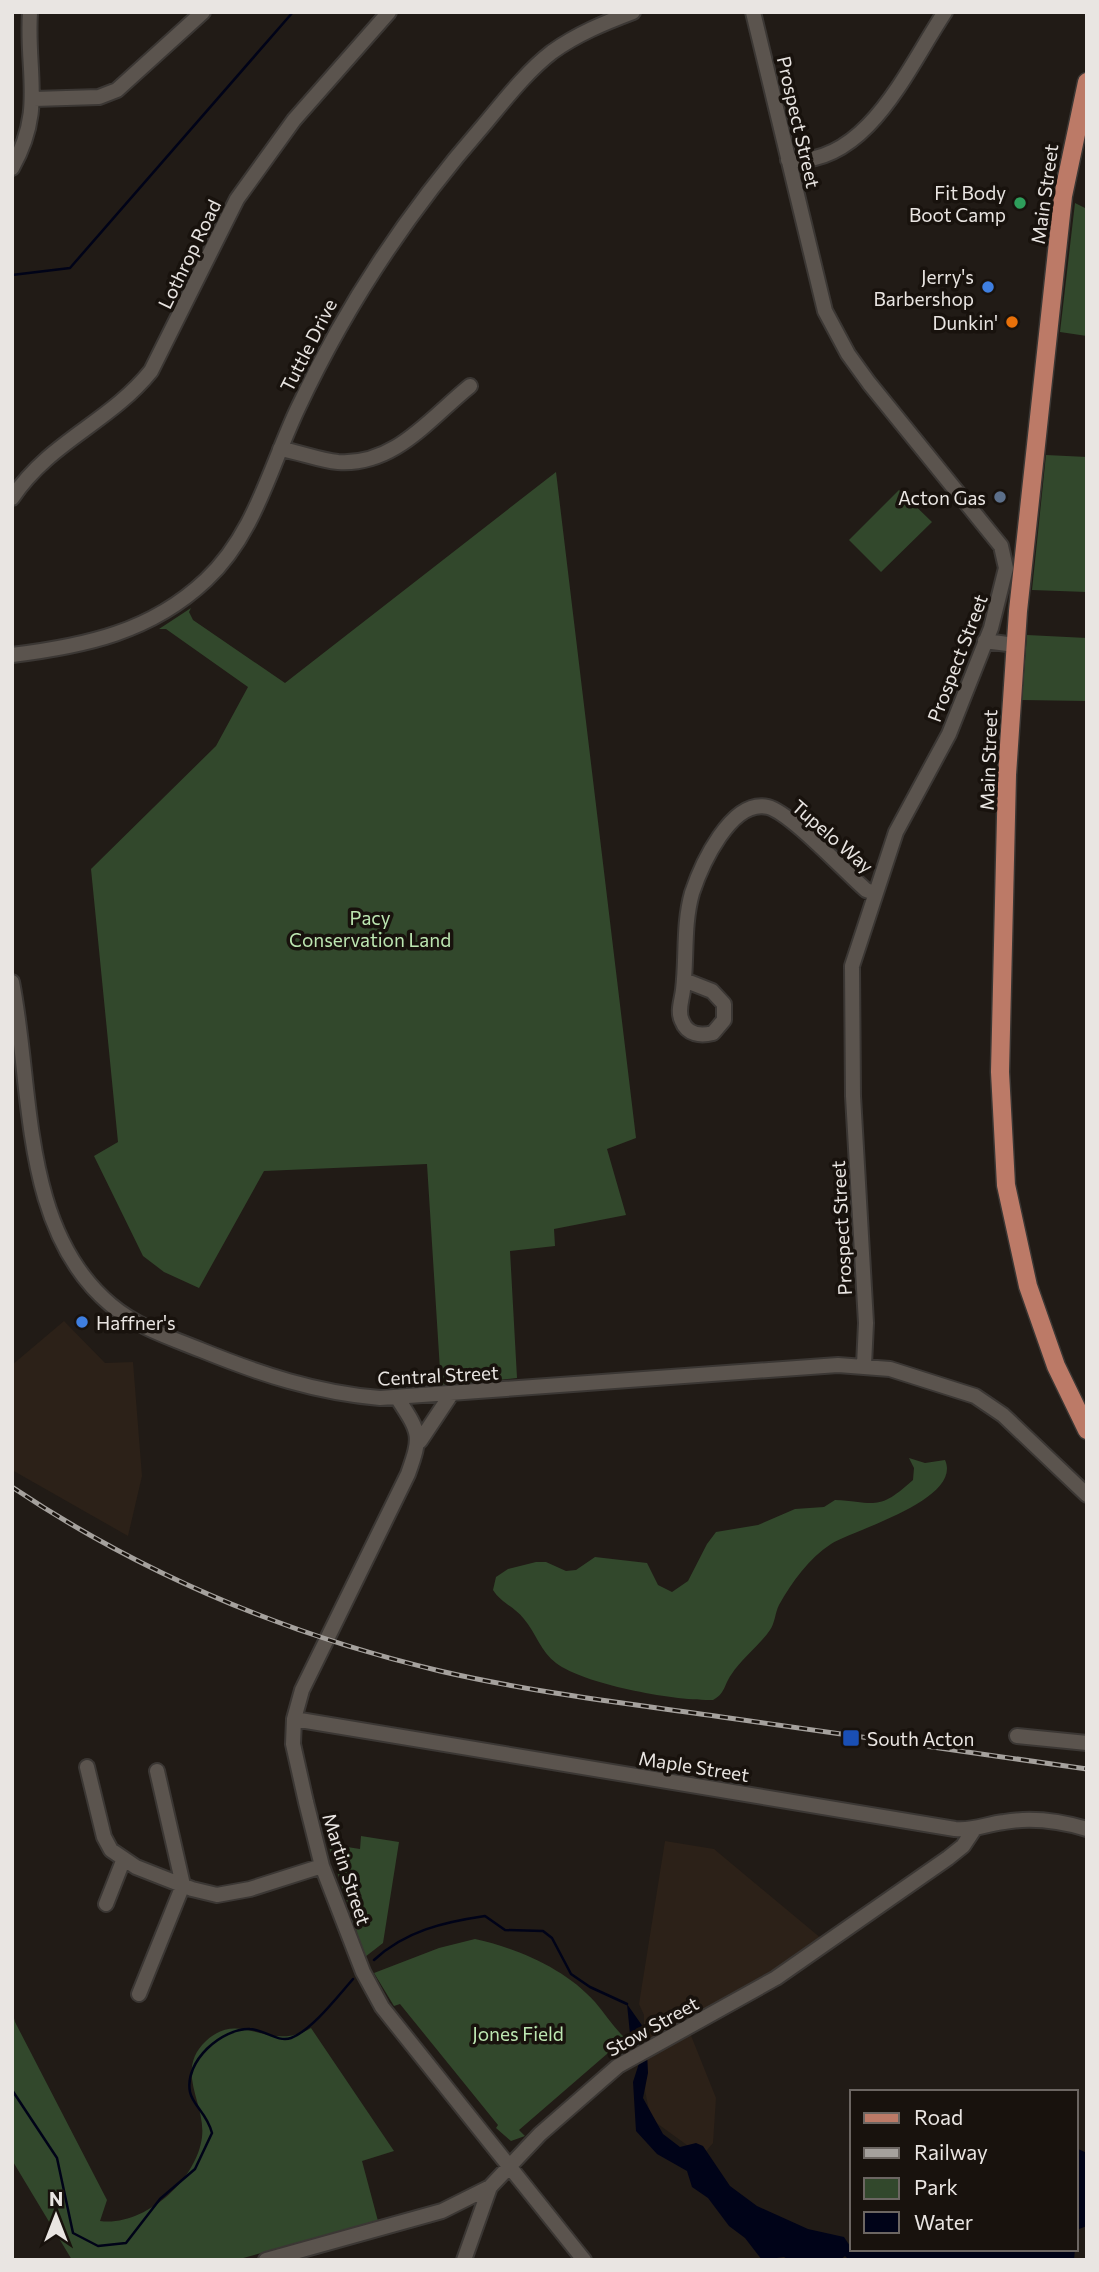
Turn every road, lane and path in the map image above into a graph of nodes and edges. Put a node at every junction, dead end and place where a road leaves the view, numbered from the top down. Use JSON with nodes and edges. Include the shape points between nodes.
{"nodes":[{"id":1,"x":30,"y":12,"type":"edge"},
{"id":2,"x":203,"y":12,"type":"edge"},
{"id":3,"x":389,"y":12,"type":"edge"},
{"id":4,"x":633,"y":12,"type":"edge"},
{"id":5,"x":753,"y":12,"type":"edge"},
{"id":6,"x":945,"y":12,"type":"edge"},
{"id":7,"x":1087,"y":82,"type":"edge"},
{"id":8,"x":34,"y":99,"type":"junction"},
{"id":9,"x":788,"y":160,"type":"junction"},
{"id":10,"x":12,"y":168,"type":"edge"},
{"id":11,"x":470,"y":386,"type":"dead end"},
{"id":12,"x":280,"y":449,"type":"junction"},
{"id":13,"x":12,"y":498,"type":"edge"},
{"id":14,"x":1002,"y":551,"type":"junction"},
{"id":15,"x":1023,"y":552,"type":"junction"},
{"id":16,"x":985,"y":641,"type":"junction"},
{"id":17,"x":1015,"y":645,"type":"junction"},
{"id":18,"x":12,"y":655,"type":"edge"},
{"id":19,"x":874,"y":893,"type":"junction"},
{"id":20,"x":684,"y":980,"type":"dead end"},
{"id":21,"x":12,"y":982,"type":"edge"},
{"id":22,"x":864,"y":1365,"type":"junction"},
{"id":23,"x":450,"y":1396,"type":"junction"},
{"id":24,"x":398,"y":1399,"type":"junction"},
{"id":25,"x":1087,"y":1430,"type":"edge"},
{"id":26,"x":420,"y":1442,"type":"junction"},
{"id":27,"x":1087,"y":1495,"type":"edge"},
{"id":28,"x":294,"y":1719,"type":"junction"},
{"id":29,"x":1017,"y":1736,"type":"dead end"},
{"id":30,"x":1087,"y":1743,"type":"edge"},
{"id":31,"x":86,"y":1767,"type":"dead end"},
{"id":32,"x":157,"y":1771,"type":"dead end"},
{"id":33,"x":1087,"y":1829,"type":"edge"},
{"id":34,"x":973,"y":1831,"type":"junction"},
{"id":35,"x":124,"y":1860,"type":"junction"},
{"id":36,"x":322,"y":1866,"type":"junction"},
{"id":37,"x":183,"y":1885,"type":"junction"},
{"id":38,"x":106,"y":1905,"type":"dead end"},
{"id":39,"x":139,"y":1994,"type":"dead end"},
{"id":40,"x":509,"y":2164,"type":"junction"},
{"id":41,"x":490,"y":2188,"type":"junction"},
{"id":42,"x":266,"y":2260,"type":"edge"},
{"id":43,"x":464,"y":2260,"type":"edge"},
{"id":44,"x":584,"y":2260,"type":"edge"}],
"edges":[{"from":1,"to":8,"type":"street"},
{"from":2,"to":8,"type":"street","via":[[151,64],[117,90],[99,97]]},
{"from":3,"to":13,"type":"street","name":"Lothrop Road","via":[[294,120],[237,199],[151,371],[132,394],[44,458]]},
{"from":4,"to":12,"type":"street","name":"Tuttle Drive","via":[[592,27],[551,54],[432,187],[335,330]]},
{"from":5,"to":9,"type":"street","name":"Prospect Street"},
{"from":6,"to":9,"type":"street","via":[[864,130],[824,156],[808,162]]},
{"from":7,"to":15,"type":"main road","name":"Main Street","via":[[1062,201]]},
{"from":8,"to":10,"type":"street","via":[[28,133]]},
{"from":9,"to":14,"type":"street","name":"Prospect Street","via":[[817,284],[836,334],[869,383]]},
{"from":11,"to":12,"type":"street","via":[[389,453],[336,462]]},
{"from":12,"to":18,"type":"street","name":"Tuttle Drive","via":[[243,533],[190,594],[167,610],[87,645]]},
{"from":14,"to":15,"type":"street"},
{"from":14,"to":16,"type":"street","name":"Prospect Street","via":[[1006,568],[1003,588]]},
{"from":15,"to":17,"type":"main road","name":"Main Street"},
{"from":16,"to":17,"type":"street"},
{"from":16,"to":19,"type":"street","name":"Prospect Street","via":[[949,734],[896,832]]},
{"from":17,"to":25,"type":"main road","name":"Main Street","via":[[1007,775],[1002,1151],[1028,1286],[1056,1366]]},
{"from":19,"to":20,"type":"street","name":"Tupelo Way","via":[[785,816],[767,807],[752,807],[721,832],[692,893]]},
{"from":19,"to":22,"type":"street","name":"Prospect Street","via":[[852,966],[850,997],[866,1323]]},
{"from":21,"to":24,"type":"street","name":"Central Street","via":[[40,1177],[56,1227],[92,1287],[135,1321],[247,1369],[320,1391]]},
{"from":22,"to":23,"type":"street","name":"Central Street"},
{"from":22,"to":27,"type":"street","name":"Central Street","via":[[927,1379],[982,1400]]},
{"from":23,"to":24,"type":"street","name":"Central Street"},
{"from":23,"to":26,"type":"street","name":"Martin Street"},
{"from":24,"to":26,"type":"street","via":[[417,1427]]},
{"from":26,"to":28,"type":"street","name":"Martin Street","via":[[306,1679]]},
{"from":28,"to":34,"type":"street","name":"Maple Street"},
{"from":28,"to":36,"type":"street","name":"Martin Street","via":[[296,1763]]},
{"from":29,"to":30,"type":"street"},
{"from":31,"to":35,"type":"street","via":[[104,1837]]},
{"from":32,"to":37,"type":"street"},
{"from":33,"to":34,"type":"street","name":"Maple Street","via":[[1026,1820]]},
{"from":34,"to":40,"type":"street","name":"Stow Street","via":[[948,1858],[814,1954],[757,1990],[634,2054]]},
{"from":35,"to":37,"type":"street"},
{"from":35,"to":38,"type":"street"},
{"from":36,"to":37,"type":"street","via":[[228,1895]]},
{"from":36,"to":40,"type":"street","name":"Martin Street","via":[[363,1972],[382,2007]]},
{"from":37,"to":39,"type":"street"},
{"from":40,"to":41,"type":"street","name":"Stow Street"},
{"from":40,"to":44,"type":"street","name":"Martin Street"},
{"from":41,"to":42,"type":"street","name":"Stow Street","via":[[442,2211]]},
{"from":41,"to":43,"type":"street"}]}
